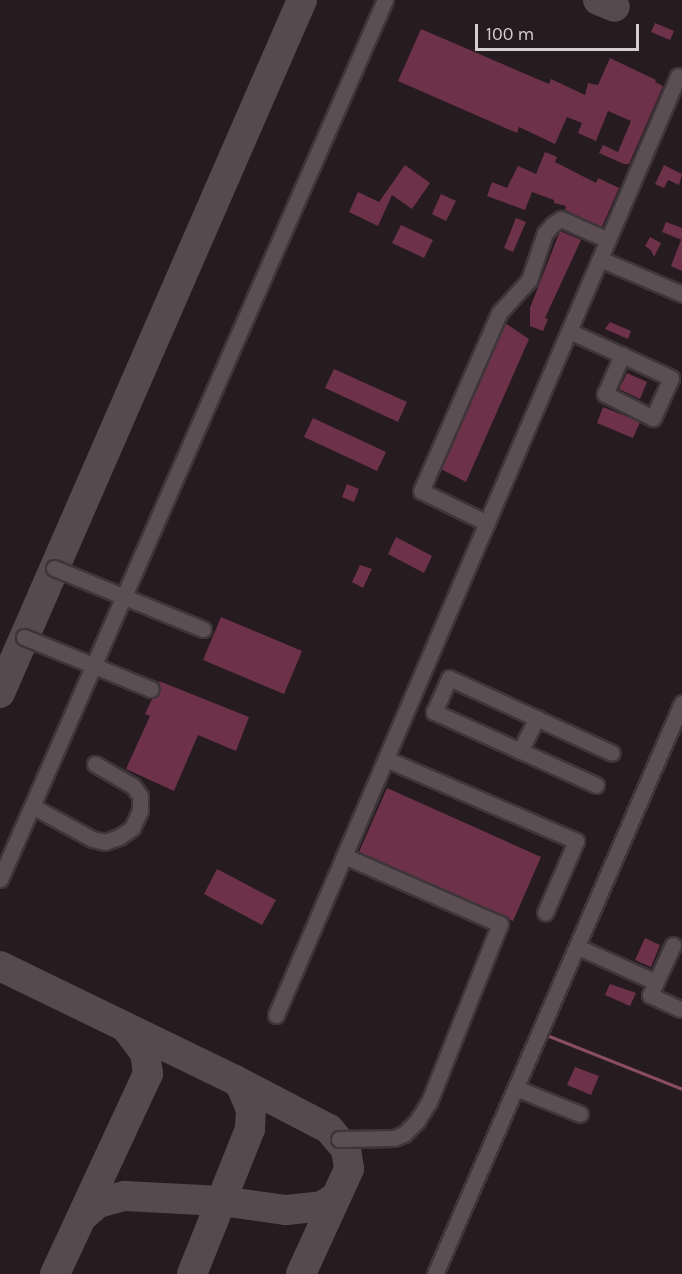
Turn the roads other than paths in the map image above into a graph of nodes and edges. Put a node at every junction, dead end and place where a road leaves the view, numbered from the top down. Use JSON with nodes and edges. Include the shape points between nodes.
{"nodes":[{"id":1,"x":385,"y":0,"type":"edge"},
{"id":2,"x":682,"y":78,"type":"edge"},
{"id":3,"x":608,"y":240,"type":"junction"},
{"id":4,"x":600,"y":259,"type":"junction"},
{"id":5,"x":682,"y":294,"type":"edge"},
{"id":6,"x":569,"y":331,"type":"junction"},
{"id":7,"x":622,"y":355,"type":"junction"},
{"id":8,"x":487,"y":523,"type":"junction"},
{"id":9,"x":54,"y":568,"type":"dead end"},
{"id":10,"x":125,"y":596,"type":"junction"},
{"id":11,"x":203,"y":629,"type":"dead end"},
{"id":12,"x":24,"y":637,"type":"dead end"},
{"id":13,"x":94,"y":666,"type":"junction"},
{"id":14,"x":417,"y":685,"type":"junction"},
{"id":15,"x":152,"y":690,"type":"dead end"},
{"id":16,"x":441,"y":696,"type":"junction"},
{"id":17,"x":682,"y":703,"type":"edge"},
{"id":18,"x":537,"y":718,"type":"junction"},
{"id":19,"x":520,"y":751,"type":"junction"},
{"id":20,"x":612,"y":753,"type":"dead end"},
{"id":21,"x":386,"y":759,"type":"junction"},
{"id":22,"x":95,"y":764,"type":"dead end"},
{"id":23,"x":596,"y":785,"type":"dead end"},
{"id":24,"x":32,"y":806,"type":"junction"},
{"id":25,"x":344,"y":856,"type":"junction"},
{"id":26,"x":0,"y":879,"type":"edge"},
{"id":27,"x":545,"y":913,"type":"dead end"},
{"id":28,"x":673,"y":945,"type":"dead end"},
{"id":29,"x":578,"y":947,"type":"junction"},
{"id":30,"x":656,"y":982,"type":"junction"},
{"id":31,"x":680,"y":1009,"type":"dead end"},
{"id":32,"x":276,"y":1015,"type":"dead end"},
{"id":33,"x":516,"y":1088,"type":"junction"},
{"id":34,"x":580,"y":1114,"type":"dead end"},
{"id":35,"x":339,"y":1138,"type":"dead end"},
{"id":36,"x":435,"y":1274,"type":"edge"}],
"edges":[{"from":1,"to":10,"type":"street"},
{"from":2,"to":3,"type":"street","via":[[678,76]]},
{"from":3,"to":4,"type":"street"},
{"from":3,"to":8,"type":"street","via":[[561,219],[545,233],[529,280],[499,313],[422,491]]},
{"from":4,"to":5,"type":"street"},
{"from":4,"to":6,"type":"street"},
{"from":6,"to":7,"type":"street"},
{"from":6,"to":8,"type":"street"},
{"from":7,"to":7,"type":"street","via":[[671,378],[653,418],[605,394]]},
{"from":8,"to":14,"type":"street"},
{"from":9,"to":10,"type":"street"},
{"from":10,"to":11,"type":"street"},
{"from":10,"to":13,"type":"street"},
{"from":12,"to":13,"type":"street"},
{"from":13,"to":15,"type":"street"},
{"from":13,"to":24,"type":"street"},
{"from":14,"to":16,"type":"street"},
{"from":14,"to":21,"type":"street"},
{"from":16,"to":18,"type":"street","via":[[449,678]]},
{"from":16,"to":19,"type":"street","via":[[434,712]]},
{"from":17,"to":29,"type":"street"},
{"from":18,"to":19,"type":"street"},
{"from":18,"to":20,"type":"street"},
{"from":19,"to":23,"type":"street"},
{"from":21,"to":25,"type":"street"},
{"from":21,"to":27,"type":"street","via":[[576,841]]},
{"from":22,"to":24,"type":"street","via":[[133,786],[140,796],[140,811],[132,828],[119,837],[105,842],[92,839]]},
{"from":24,"to":26,"type":"street"},
{"from":25,"to":32,"type":"street"},
{"from":25,"to":35,"type":"street","via":[[500,924],[429,1102],[417,1121],[394,1138]]},
{"from":28,"to":30,"type":"street"},
{"from":29,"to":30,"type":"street"},
{"from":29,"to":33,"type":"street"},
{"from":30,"to":31,"type":"street","via":[[650,995]]},
{"from":33,"to":34,"type":"street"},
{"from":33,"to":36,"type":"street"}]}
